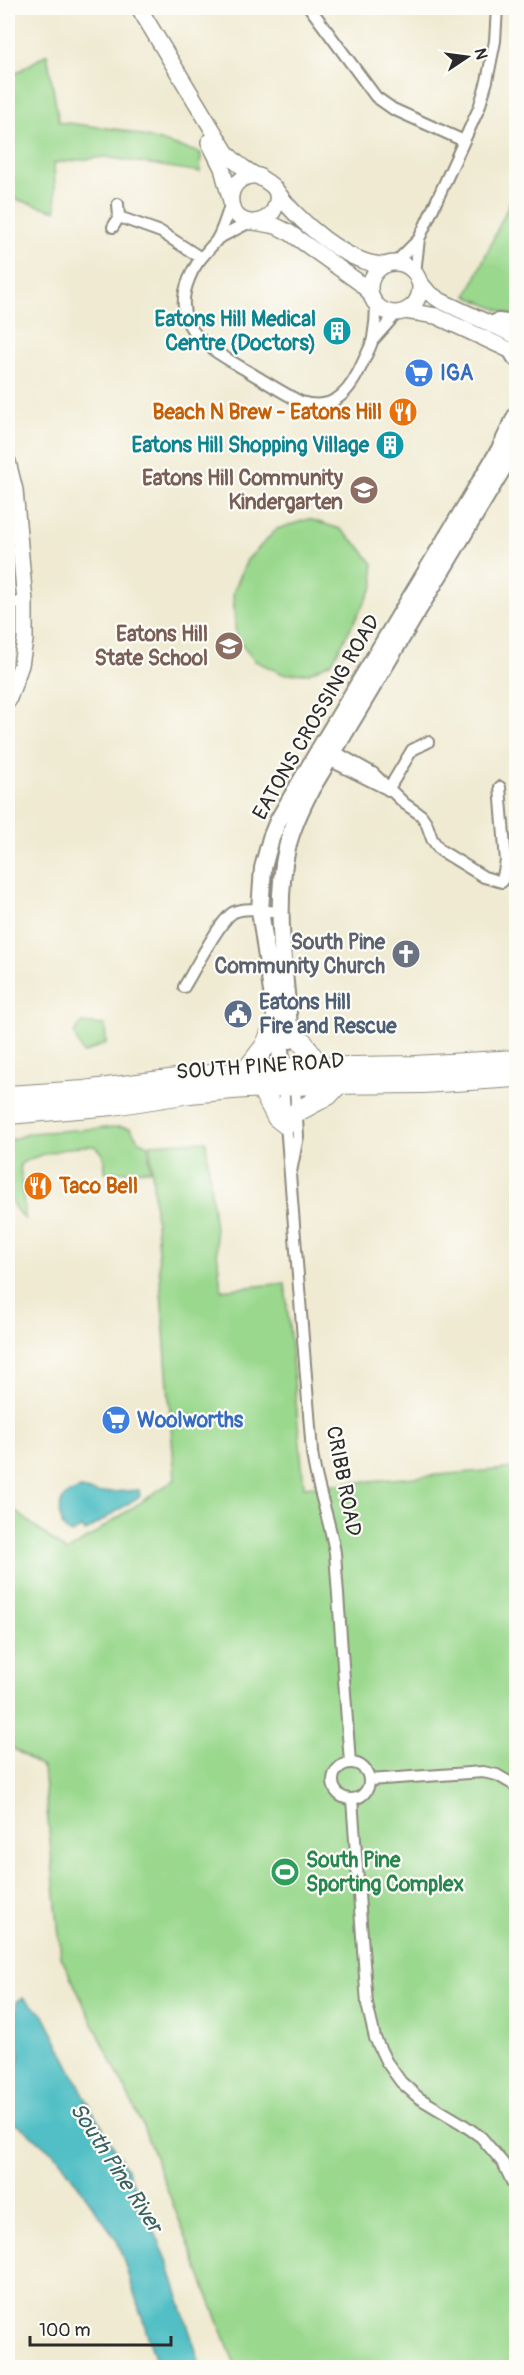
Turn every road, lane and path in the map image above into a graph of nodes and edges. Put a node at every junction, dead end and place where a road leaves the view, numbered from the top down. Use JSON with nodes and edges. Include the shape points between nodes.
{"nodes":[{"id":1,"x":128,"y":8,"type":"edge"},
{"id":2,"x":139,"y":8,"type":"edge"},
{"id":3,"x":310,"y":8,"type":"edge"},
{"id":4,"x":497,"y":8,"type":"edge"},
{"id":5,"x":464,"y":141,"type":"junction"},
{"id":6,"x":259,"y":176,"type":"junction"},
{"id":7,"x":274,"y":188,"type":"junction"},
{"id":8,"x":230,"y":200,"type":"junction"},
{"id":9,"x":118,"y":204,"type":"dead end"},
{"id":10,"x":119,"y":217,"type":"junction"},
{"id":11,"x":252,"y":222,"type":"junction"},
{"id":12,"x":113,"y":227,"type":"dead end"},
{"id":13,"x":217,"y":239,"type":"junction"},
{"id":14,"x":418,"y":239,"type":"junction"},
{"id":15,"x":201,"y":258,"type":"junction"},
{"id":16,"x":390,"y":264,"type":"junction"},
{"id":17,"x":417,"y":277,"type":"junction"},
{"id":18,"x":374,"y":299,"type":"junction"},
{"id":19,"x":401,"y":312,"type":"junction"},
{"id":20,"x":516,"y":324,"type":"edge"},
{"id":21,"x":492,"y":325,"type":"junction"},
{"id":22,"x":373,"y":340,"type":"junction"},
{"id":23,"x":515,"y":349,"type":"edge"},
{"id":24,"x":516,"y":416,"type":"edge"},
{"id":25,"x":516,"y":446,"type":"edge"},
{"id":26,"x":8,"y":462,"type":"edge"},
{"id":27,"x":25,"y":602,"type":"junction"},
{"id":28,"x":8,"y":603,"type":"edge"},
{"id":29,"x":8,"y":701,"type":"edge"},
{"id":30,"x":428,"y":742,"type":"dead end"},
{"id":31,"x":332,"y":755,"type":"junction"},
{"id":32,"x":500,"y":787,"type":"dead end"},
{"id":33,"x":388,"y":790,"type":"junction"},
{"id":34,"x":260,"y":910,"type":"junction"},
{"id":35,"x":281,"y":913,"type":"junction"},
{"id":36,"x":184,"y":987,"type":"dead end"},
{"id":37,"x":282,"y":1025,"type":"junction"},
{"id":38,"x":516,"y":1060,"type":"edge"},
{"id":39,"x":320,"y":1066,"type":"junction"},
{"id":40,"x":246,"y":1071,"type":"junction"},
{"id":41,"x":288,"y":1077,"type":"junction"},
{"id":42,"x":516,"y":1077,"type":"edge"},
{"id":43,"x":339,"y":1083,"type":"junction"},
{"id":44,"x":261,"y":1087,"type":"junction"},
{"id":45,"x":8,"y":1096,"type":"edge"},
{"id":46,"x":8,"y":1114,"type":"edge"},
{"id":47,"x":292,"y":1117,"type":"junction"},
{"id":48,"x":291,"y":1172,"type":"junction"},
{"id":49,"x":350,"y":1763,"type":"junction"},
{"id":50,"x":369,"y":1780,"type":"junction"},
{"id":51,"x":516,"y":1786,"type":"edge"},
{"id":52,"x":352,"y":1799,"type":"junction"},
{"id":53,"x":516,"y":2190,"type":"edge"}],
"edges":[{"from":1,"to":8,"type":"street","via":[[167,67],[214,151]]},
{"from":2,"to":6,"type":"street","via":[[224,150],[239,165]]},
{"from":3,"to":5,"type":"street","via":[[376,97],[393,110]]},
{"from":4,"to":5,"type":"street","via":[[487,81]]},
{"from":5,"to":14,"type":"street"},
{"from":6,"to":7,"type":"street"},
{"from":6,"to":8,"type":"street","via":[[239,181]]},
{"from":7,"to":11,"type":"street","via":[[277,200],[273,211],[265,219]]},
{"from":7,"to":16,"type":"street","via":[[297,216],[339,248],[364,261]]},
{"from":8,"to":11,"type":"street","via":[[236,214]]},
{"from":8,"to":13,"type":"street"},
{"from":9,"to":10,"type":"street"},
{"from":10,"to":12,"type":"street"},
{"from":10,"to":15,"type":"street","via":[[161,232]]},
{"from":11,"to":13,"type":"street"},
{"from":11,"to":18,"type":"street","via":[[290,233],[363,286]]},
{"from":13,"to":15,"type":"street"},
{"from":14,"to":16,"type":"street"},
{"from":14,"to":17,"type":"street"},
{"from":15,"to":22,"type":"street","via":[[185,289],[185,312],[192,330],[204,345],[298,401],[318,406],[343,395],[356,379]]},
{"from":16,"to":17,"type":"street","via":[[409,268]]},
{"from":16,"to":18,"type":"street","via":[[375,274],[370,287]]},
{"from":17,"to":19,"type":"street","via":[[419,295],[411,307]]},
{"from":17,"to":21,"type":"street","via":[[441,301]]},
{"from":18,"to":19,"type":"street","via":[[382,309]]},
{"from":18,"to":22,"type":"street"},
{"from":19,"to":22,"type":"street"},
{"from":19,"to":23,"type":"street","via":[[436,316]]},
{"from":20,"to":21,"type":"main road"},
{"from":21,"to":23,"type":"street"},
{"from":24,"to":34,"type":"main road","name":"EATONS CROSSING ROAD","via":[[278,821],[263,868]]},
{"from":25,"to":31,"type":"main road","name":"EATONS CROSSING ROAD"},
{"from":26,"to":27,"type":"street","via":[[15,490]]},
{"from":27,"to":28,"type":"street"},
{"from":27,"to":29,"type":"street","via":[[21,665]]},
{"from":30,"to":33,"type":"street","via":[[412,750]]},
{"from":31,"to":33,"type":"street","via":[[373,773]]},
{"from":31,"to":35,"type":"main road","name":"EATONS CROSSING ROAD","via":[[300,810],[291,834]]},
{"from":32,"to":33,"type":"street","via":[[506,861],[502,882],[484,877],[440,849],[421,814]]},
{"from":34,"to":35,"type":"street"},
{"from":34,"to":36,"type":"street","via":[[234,912],[223,922]]},
{"from":34,"to":37,"type":"main road","name":"EATONS CROSSING ROAD"},
{"from":35,"to":37,"type":"main road","name":"EATONS CROSSING ROAD"},
{"from":37,"to":39,"type":"highway","via":[[300,1037]]},
{"from":37,"to":40,"type":"highway"},
{"from":37,"to":41,"type":"main road","name":"EATONS CROSSING ROAD"},
{"from":38,"to":39,"type":"highway","name":"SOUTH PINE ROAD"},
{"from":39,"to":41,"type":"highway","name":"SOUTH PINE ROAD"},
{"from":40,"to":41,"type":"highway","name":"SOUTH PINE ROAD"},
{"from":40,"to":45,"type":"highway","name":"SOUTH PINE ROAD"},
{"from":41,"to":43,"type":"highway","name":"SOUTH PINE ROAD"},
{"from":41,"to":44,"type":"highway","name":"SOUTH PINE ROAD"},
{"from":41,"to":47,"type":"street","name":"CRIBB ROAD"},
{"from":41,"to":47,"type":"street","name":"CRIBB ROAD"},
{"from":42,"to":43,"type":"highway","name":"SOUTH PINE ROAD"},
{"from":43,"to":47,"type":"highway","via":[[328,1095]]},
{"from":44,"to":46,"type":"highway","name":"SOUTH PINE ROAD"},
{"from":44,"to":47,"type":"highway","via":[[277,1117]]},
{"from":47,"to":48,"type":"street","name":"CRIBB ROAD","via":[[288,1158]]},
{"from":47,"to":48,"type":"street","name":"CRIBB ROAD","via":[[297,1147]]},
{"from":48,"to":49,"type":"street","name":"CRIBB ROAD","via":[[310,1436],[315,1477],[335,1553]]},
{"from":49,"to":50,"type":"street","via":[[361,1766]]},
{"from":49,"to":52,"type":"street","via":[[338,1768],[333,1779],[336,1791]]},
{"from":50,"to":51,"type":"street","via":[[483,1773]]},
{"from":50,"to":52,"type":"street","via":[[362,1795]]},
{"from":52,"to":53,"type":"street","via":[[367,2004],[375,2038],[386,2061],[419,2098],[481,2137],[503,2163]]}]}
